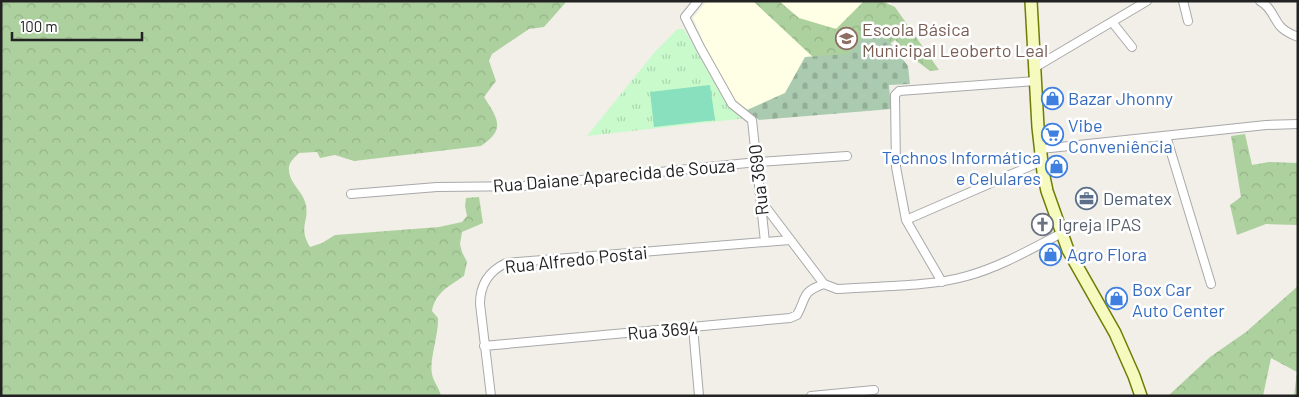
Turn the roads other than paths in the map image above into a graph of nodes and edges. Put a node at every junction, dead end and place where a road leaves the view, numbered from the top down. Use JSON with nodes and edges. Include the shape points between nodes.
{"nodes":[{"id":1,"x":698,"y":1,"type":"edge"},
{"id":2,"x":1031,"y":1,"type":"edge"},
{"id":3,"x":1147,"y":1,"type":"edge"},
{"id":4,"x":1183,"y":1,"type":"edge"},
{"id":5,"x":1260,"y":1,"type":"edge"},
{"id":6,"x":1188,"y":21,"type":"dead end"},
{"id":7,"x":1112,"y":22,"type":"junction"},
{"id":8,"x":1298,"y":37,"type":"edge"},
{"id":9,"x":1132,"y":47,"type":"dead end"},
{"id":10,"x":1034,"y":68,"type":"junction"},
{"id":11,"x":1035,"y":81,"type":"junction"},
{"id":12,"x":1298,"y":124,"type":"edge"},
{"id":13,"x":1166,"y":136,"type":"junction"},
{"id":14,"x":1041,"y":149,"type":"junction"},
{"id":15,"x":847,"y":156,"type":"dead end"},
{"id":16,"x":757,"y":162,"type":"junction"},
{"id":17,"x":1042,"y":162,"type":"junction"},
{"id":18,"x":351,"y":194,"type":"dead end"},
{"id":19,"x":760,"y":199,"type":"junction"},
{"id":20,"x":906,"y":220,"type":"junction"},
{"id":21,"x":1062,"y":234,"type":"junction"},
{"id":22,"x":790,"y":240,"type":"junction"},
{"id":23,"x":765,"y":242,"type":"junction"},
{"id":24,"x":942,"y":282,"type":"junction"},
{"id":25,"x":824,"y":284,"type":"junction"},
{"id":26,"x":1211,"y":284,"type":"dead end"},
{"id":27,"x":693,"y":327,"type":"junction"},
{"id":28,"x":484,"y":346,"type":"junction"},
{"id":29,"x":874,"y":390,"type":"dead end"},
{"id":30,"x":491,"y":396,"type":"edge"},
{"id":31,"x":699,"y":396,"type":"edge"},
{"id":32,"x":811,"y":396,"type":"edge"},
{"id":33,"x":1141,"y":396,"type":"edge"}],
"edges":[{"from":1,"to":16,"type":"street","name":"Rua 3690","via":[[685,18],[732,104],[751,118]]},
{"from":2,"to":10,"type":"street"},
{"from":3,"to":7,"type":"street"},
{"from":4,"to":6,"type":"street"},
{"from":5,"to":8,"type":"street","via":[[1268,6],[1287,33]]},
{"from":7,"to":9,"type":"street"},
{"from":7,"to":10,"type":"street"},
{"from":10,"to":11,"type":"street"},
{"from":11,"to":14,"type":"street"},
{"from":11,"to":20,"type":"street","via":[[896,92],[896,168]]},
{"from":12,"to":13,"type":"street"},
{"from":13,"to":14,"type":"street"},
{"from":13,"to":26,"type":"street"},
{"from":14,"to":17,"type":"street"},
{"from":15,"to":16,"type":"street","name":"Rua Daiane Aparecida de Souza"},
{"from":16,"to":18,"type":"street","name":"Rua Daiane Aparecida de Souza","via":[[523,186],[438,187]]},
{"from":16,"to":19,"type":"street","name":"Rua 3690"},
{"from":17,"to":20,"type":"street"},
{"from":17,"to":21,"type":"street","via":[[1047,191]]},
{"from":19,"to":22,"type":"street"},
{"from":19,"to":23,"type":"street","name":"Rua 3690"},
{"from":20,"to":24,"type":"street"},
{"from":21,"to":24,"type":"street","via":[[992,268]]},
{"from":21,"to":33,"type":"street","via":[[1074,262],[1115,334]]},
{"from":22,"to":23,"type":"street","name":"Rua Alfredo Postai"},
{"from":22,"to":25,"type":"street"},
{"from":23,"to":28,"type":"street","name":"Rua Alfredo Postai","via":[[506,263],[490,275],[480,294]]},
{"from":24,"to":25,"type":"street","via":[[836,289]]},
{"from":25,"to":27,"type":"street","name":"Rua 3694","via":[[811,289],[797,315],[790,318]]},
{"from":27,"to":28,"type":"street","name":"Rua 3694"},
{"from":27,"to":31,"type":"street"},
{"from":28,"to":30,"type":"street","name":"Rua Alfredo Postai"},
{"from":29,"to":32,"type":"street"}]}
